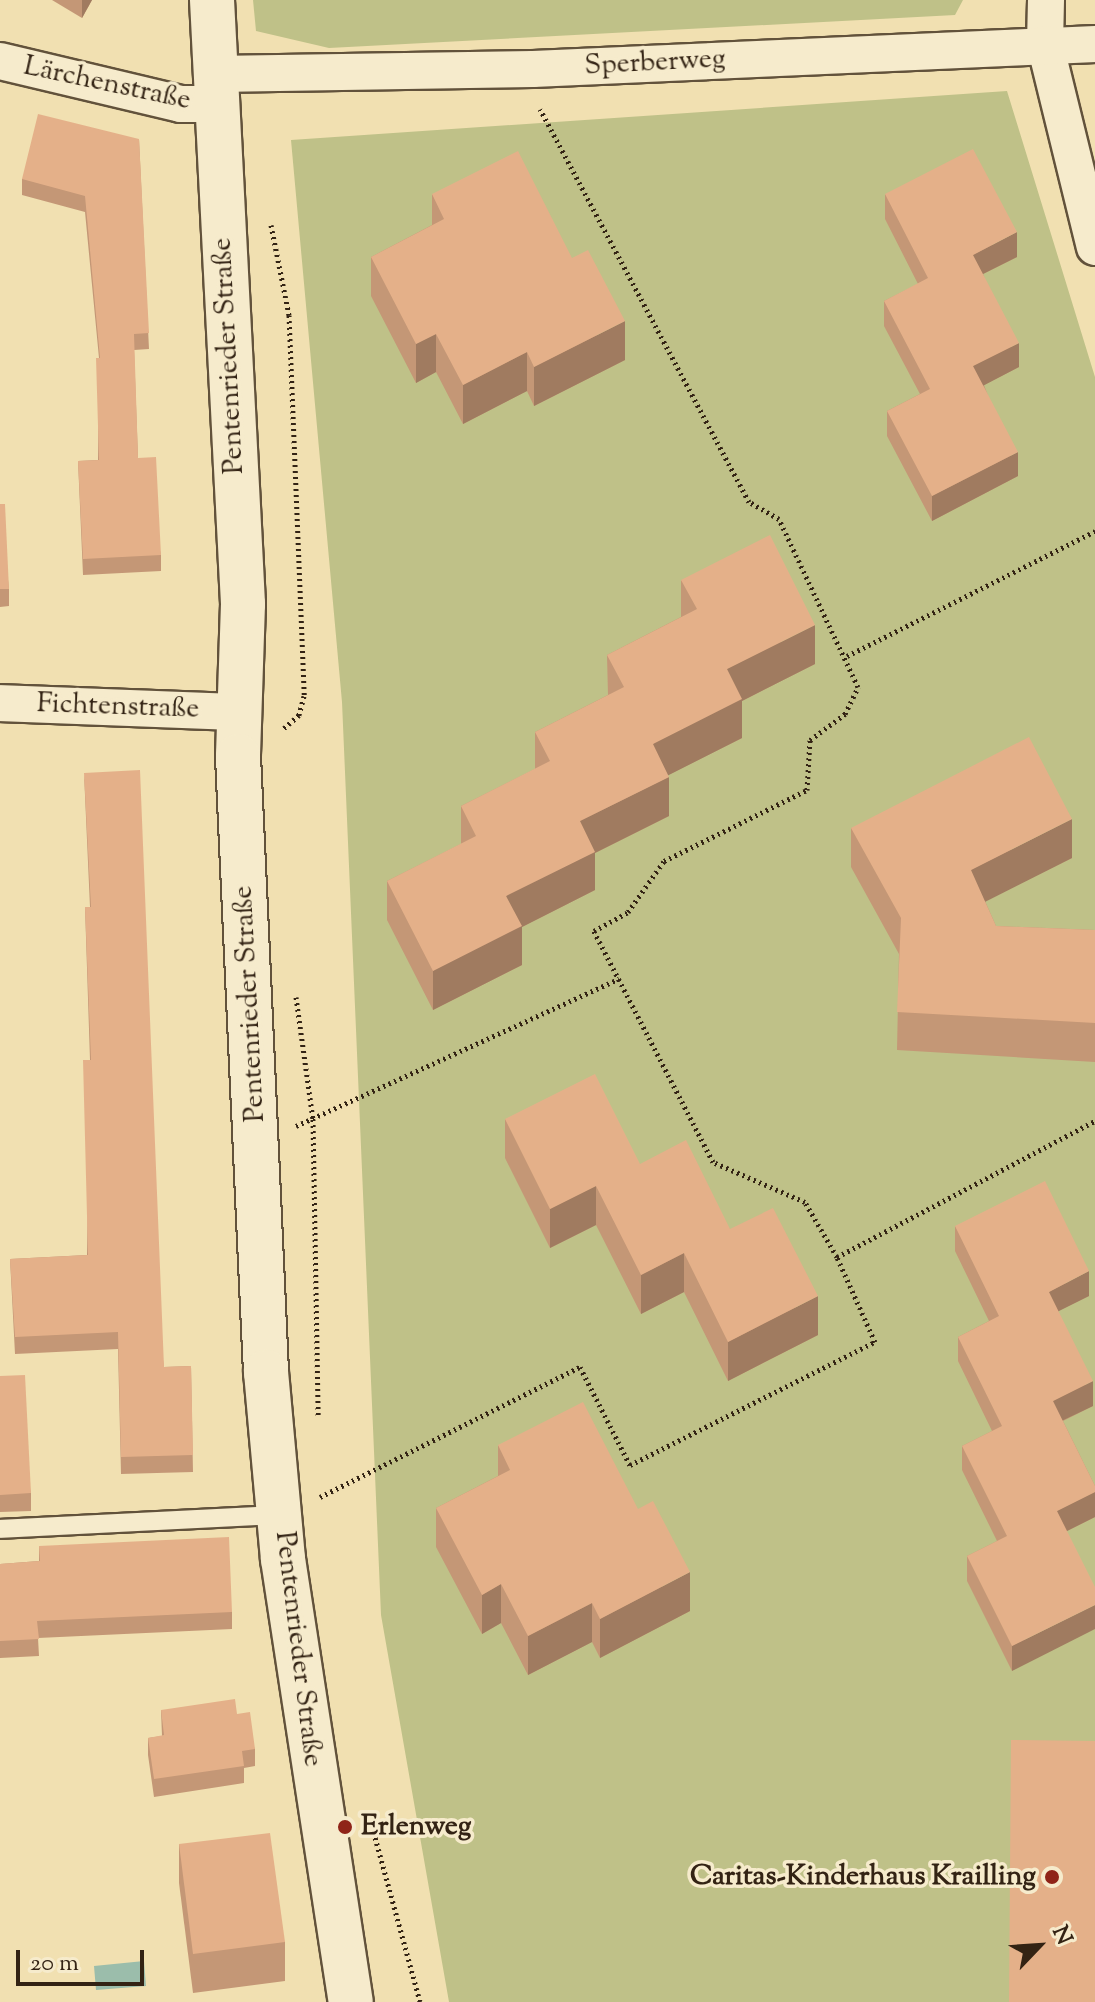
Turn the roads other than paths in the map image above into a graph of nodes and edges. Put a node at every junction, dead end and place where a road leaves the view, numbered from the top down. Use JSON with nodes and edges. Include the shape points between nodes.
{"nodes":[{"id":1,"x":212,"y":0,"type":"edge"},
{"id":2,"x":1046,"y":0,"type":"edge"},
{"id":3,"x":1045,"y":44,"type":"junction"},
{"id":4,"x":1095,"y":44,"type":"edge"},
{"id":5,"x":0,"y":61,"type":"edge"},
{"id":6,"x":215,"y":89,"type":"junction"},
{"id":7,"x":1095,"y":247,"type":"edge"},
{"id":8,"x":0,"y":703,"type":"edge"},
{"id":9,"x":237,"y":712,"type":"junction"},
{"id":10,"x":307,"y":1508,"type":"junction"},
{"id":11,"x":0,"y":1529,"type":"edge"},
{"id":12,"x":351,"y":2002,"type":"edge"}],
"edges":[{"from":1,"to":6,"type":"street","name":"Pentenrieder Straße"},
{"from":2,"to":3,"type":"street"},
{"from":3,"to":4,"type":"street","name":"Sperberweg"},
{"from":3,"to":6,"type":"street","name":"Sperberweg"},
{"from":3,"to":7,"type":"street"},
{"from":5,"to":6,"type":"street","name":"Lärchenstraße","via":[[181,104]]},
{"from":6,"to":9,"type":"street","name":"Pentenrieder Straße","via":[[243,604]]},
{"from":8,"to":9,"type":"street","name":"Fichtenstraße"},
{"from":9,"to":10,"type":"street","name":"Pentenrieder Straße","via":[[266,1372]]},
{"from":10,"to":11,"type":"lane"},
{"from":10,"to":12,"type":"street","name":"Pentenrieder Straße","via":[[321,1829]]}]}
